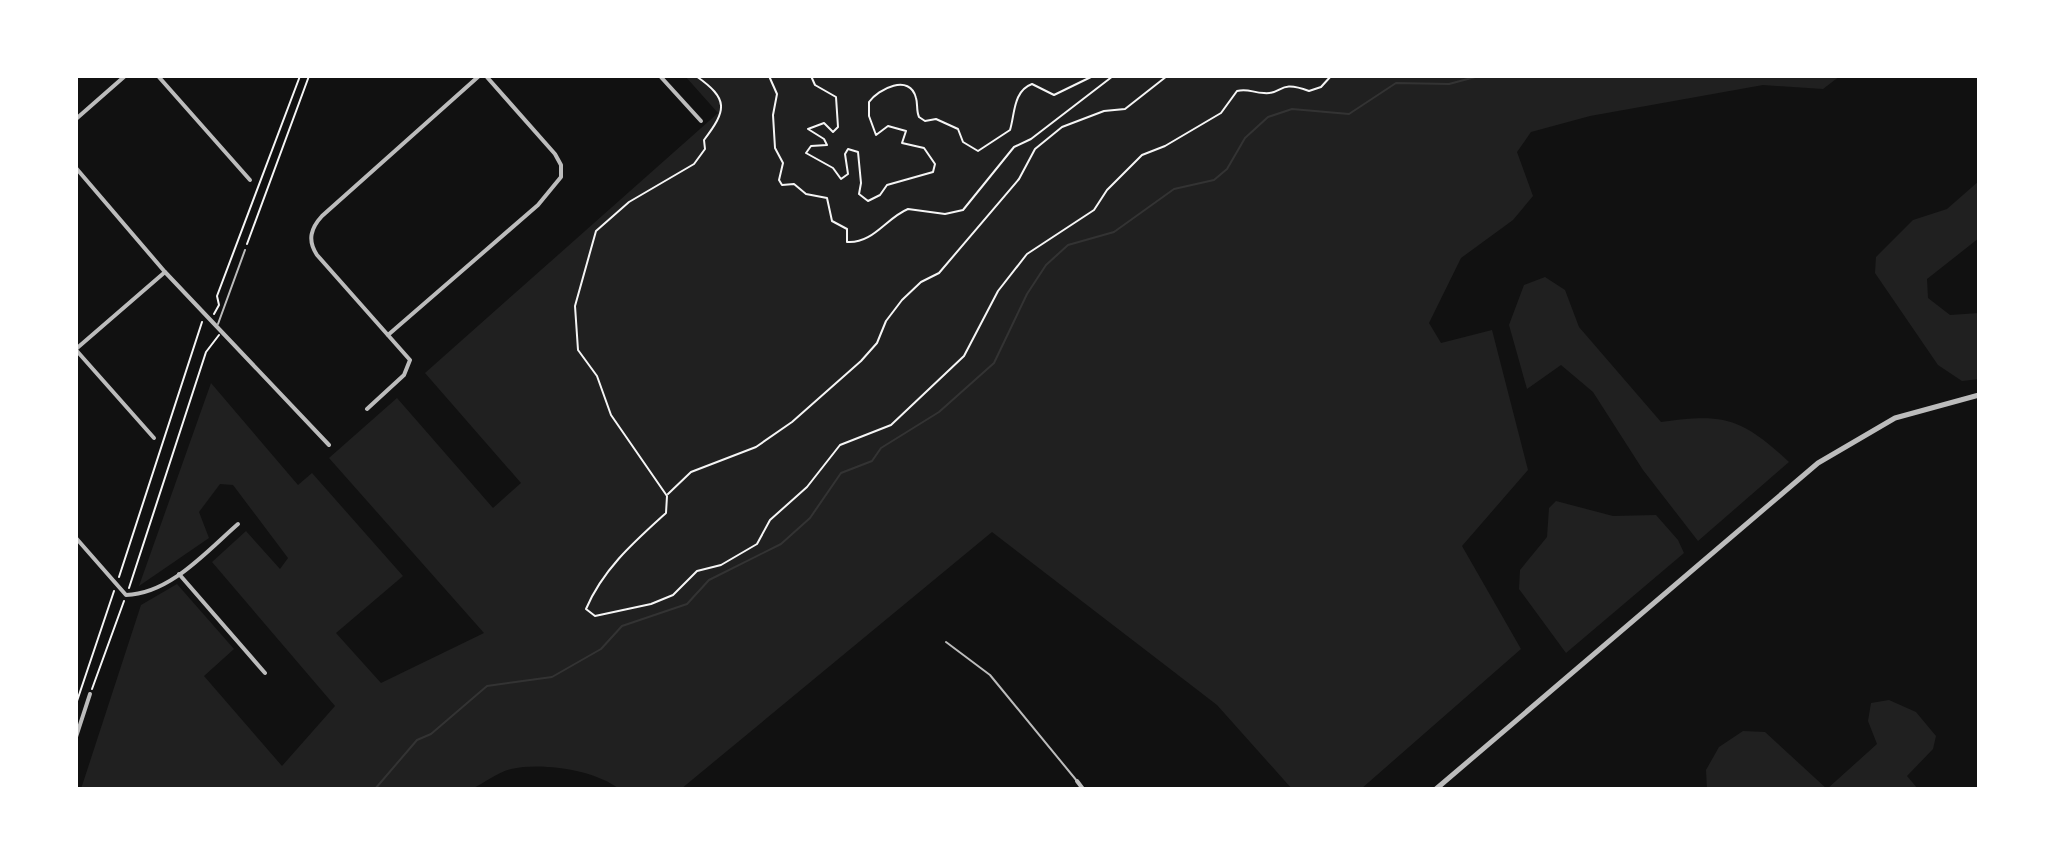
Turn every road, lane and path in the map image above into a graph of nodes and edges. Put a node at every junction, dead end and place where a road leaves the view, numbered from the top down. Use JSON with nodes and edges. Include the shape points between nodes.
{"nodes":[{"id":1,"x":125,"y":76,"type":"edge"},
{"id":2,"x":158,"y":76,"type":"edge"},
{"id":3,"x":300,"y":76,"type":"edge"},
{"id":4,"x":309,"y":76,"type":"edge"},
{"id":5,"x":479,"y":76,"type":"edge"},
{"id":6,"x":486,"y":76,"type":"edge"},
{"id":7,"x":660,"y":76,"type":"edge"},
{"id":8,"x":696,"y":76,"type":"edge"},
{"id":9,"x":769,"y":76,"type":"edge"},
{"id":10,"x":811,"y":76,"type":"edge"},
{"id":11,"x":1093,"y":76,"type":"edge"},
{"id":12,"x":1113,"y":76,"type":"edge"},
{"id":13,"x":1167,"y":76,"type":"edge"},
{"id":14,"x":1331,"y":76,"type":"edge"},
{"id":15,"x":76,"y":119,"type":"edge"},
{"id":16,"x":701,"y":121,"type":"dead end"},
{"id":17,"x":76,"y":168,"type":"edge"},
{"id":18,"x":250,"y":180,"type":"dead end"},
{"id":19,"x":245,"y":250,"type":"joint"},
{"id":20,"x":165,"y":272,"type":"junction"},
{"id":21,"x":209,"y":318,"type":"junction"},
{"id":22,"x":217,"y":327,"type":"junction"},
{"id":23,"x":222,"y":332,"type":"junction"},
{"id":24,"x":388,"y":335,"type":"junction"},
{"id":25,"x":76,"y":350,"type":"edge"},
{"id":26,"x":1979,"y":395,"type":"edge"},
{"id":27,"x":367,"y":409,"type":"dead end"},
{"id":28,"x":154,"y":438,"type":"dead end"},
{"id":29,"x":329,"y":445,"type":"dead end"},
{"id":30,"x":667,"y":496,"type":"junction"},
{"id":31,"x":238,"y":524,"type":"dead end"},
{"id":32,"x":76,"y":538,"type":"edge"},
{"id":33,"x":179,"y":574,"type":"junction"},
{"id":34,"x":116,"y":584,"type":"junction"},
{"id":35,"x":126,"y":595,"type":"junction"},
{"id":36,"x":946,"y":642,"type":"dead end"},
{"id":37,"x":265,"y":673,"type":"dead end"},
{"id":38,"x":90,"y":694,"type":"joint"},
{"id":39,"x":76,"y":704,"type":"edge"},
{"id":40,"x":76,"y":737,"type":"edge"},
{"id":41,"x":1077,"y":781,"type":"joint"},
{"id":42,"x":1083,"y":789,"type":"edge"},
{"id":43,"x":1436,"y":789,"type":"edge"}],
"edges":[{"from":1,"to":15,"type":"street"},
{"from":2,"to":18,"type":"street"},
{"from":3,"to":21,"type":"path","via":[[217,296],[219,305]]},
{"from":4,"to":19,"type":"path"},
{"from":5,"to":24,"type":"street","via":[[320,219],[311,235],[317,255]]},
{"from":6,"to":24,"type":"street","via":[[555,154],[561,177],[538,205]]},
{"from":7,"to":16,"type":"street"},
{"from":8,"to":30,"type":"path","via":[[720,97],[723,107],[717,126],[704,140],[705,149],[694,164],[629,202],[596,231],[575,306],[578,350],[597,376],[611,415]]},
{"from":9,"to":12,"type":"path","via":[[777,94],[773,115],[775,148],[783,163],[779,180],[827,198],[832,221],[847,229],[847,242],[855,243],[908,209],[945,214],[963,210],[1014,147]]},
{"from":10,"to":11,"type":"path","via":[[815,85],[836,97],[838,127],[833,132],[824,123],[812,125],[811,133],[827,145],[811,146],[806,153],[833,168],[841,179],[848,174],[848,149],[858,152],[859,194],[868,201],[887,185],[933,172],[935,164],[924,148],[902,143],[906,131],[888,126],[876,135],[872,131],[869,102],[883,87],[911,90],[919,117],[958,129],[963,142],[978,151],[1010,130],[1018,95],[1026,86],[1054,95]]},
{"from":13,"to":30,"type":"path","via":[[1125,109],[1062,127],[1035,149],[1019,179],[939,273],[902,300],[861,361],[792,422],[756,447],[691,472]]},
{"from":14,"to":30,"type":"path","via":[[1309,91],[1293,85],[1264,93],[1237,91],[1221,113],[1142,155],[1094,210],[1041,243],[1010,272],[964,356],[899,419],[840,445],[807,487],[770,520],[757,544],[721,565],[697,571],[673,595],[595,616],[586,609],[597,585],[666,513]]},
{"from":17,"to":20,"type":"street"},
{"from":19,"to":22,"type":"lane"},
{"from":20,"to":21,"type":"street"},
{"from":20,"to":25,"type":"street"},
{"from":21,"to":22,"type":"street"},
{"from":21,"to":34,"type":"path","via":[[199,324]]},
{"from":22,"to":23,"type":"street"},
{"from":23,"to":29,"type":"street"},
{"from":23,"to":35,"type":"path","via":[[206,352]]},
{"from":24,"to":27,"type":"street","via":[[410,360],[409,369]]},
{"from":25,"to":28,"type":"street"},
{"from":26,"to":43,"type":"street","via":[[1895,418],[1818,463]]},
{"from":31,"to":33,"type":"street"},
{"from":32,"to":34,"type":"street"},
{"from":33,"to":35,"type":"street","via":[[156,589]]},
{"from":33,"to":37,"type":"street"},
{"from":34,"to":35,"type":"street"},
{"from":34,"to":39,"type":"path"},
{"from":35,"to":38,"type":"path"},
{"from":36,"to":41,"type":"lane","via":[[990,675]]},
{"from":38,"to":40,"type":"street"},
{"from":41,"to":42,"type":"street"}]}
